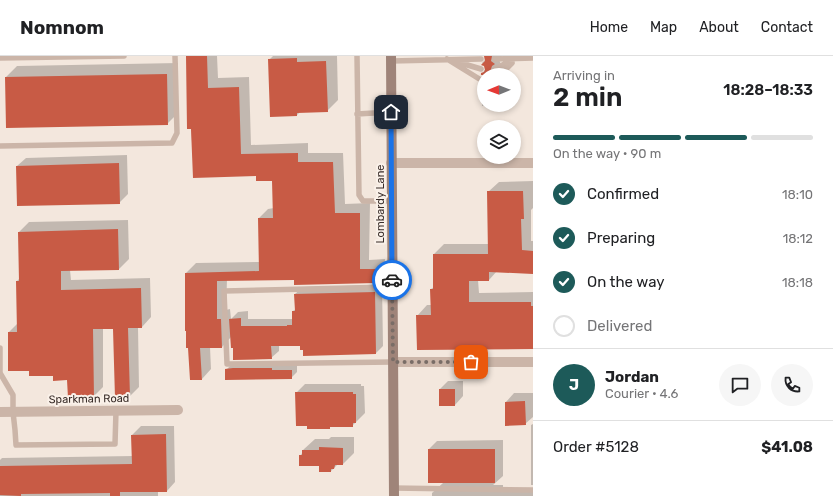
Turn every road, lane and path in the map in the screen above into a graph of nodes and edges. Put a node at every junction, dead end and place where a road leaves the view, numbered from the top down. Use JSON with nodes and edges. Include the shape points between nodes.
{"nodes":[{"id":1,"x":124,"y":56,"type":"edge"},
{"id":2,"x":175,"y":56,"type":"edge"},
{"id":3,"x":357,"y":56,"type":"edge"},
{"id":4,"x":457,"y":56,"type":"edge"},
{"id":5,"x":514,"y":57,"type":"edge"},
{"id":6,"x":0,"y":58,"type":"edge"},
{"id":7,"x":391,"y":58,"type":"edge"},
{"id":8,"x":533,"y":58,"type":"edge"},
{"id":9,"x":446,"y":59,"type":"junction"},
{"id":10,"x":481,"y":59,"type":"dead end"},
{"id":11,"x":495,"y":59,"type":"dead end"},
{"id":12,"x":478,"y":68,"type":"edge"},
{"id":13,"x":497,"y":68,"type":"edge"},
{"id":14,"x":505,"y":68,"type":"edge"},
{"id":15,"x":477,"y":78,"type":"edge"},
{"id":16,"x":391,"y":112,"type":"junction"},
{"id":17,"x":357,"y":114,"type":"junction"},
{"id":18,"x":0,"y":146,"type":"edge"},
{"id":19,"x":392,"y":163,"type":"junction"},
{"id":20,"x":533,"y":163,"type":"edge"},
{"id":21,"x":392,"y":201,"type":"junction"},
{"id":22,"x":392,"y":287,"type":"junction"},
{"id":23,"x":0,"y":348,"type":"edge"},
{"id":24,"x":393,"y":362,"type":"junction"},
{"id":25,"x":533,"y":362,"type":"edge"},
{"id":26,"x":0,"y":373,"type":"edge"},
{"id":27,"x":178,"y":410,"type":"dead end"},
{"id":28,"x":116,"y":411,"type":"junction"},
{"id":29,"x":0,"y":412,"type":"edge"},
{"id":30,"x":13,"y":412,"type":"junction"},
{"id":31,"x":533,"y":490,"type":"edge"},
{"id":32,"x":394,"y":492,"type":"edge"}],
"edges":[{"from":1,"to":6,"type":"lane"},
{"from":2,"to":18,"type":"lane","via":[[177,133],[172,143]]},
{"from":3,"to":17,"type":"lane"},
{"from":4,"to":9,"type":"lane"},
{"from":5,"to":8,"type":"lane"},
{"from":5,"to":11,"type":"lane"},
{"from":5,"to":13,"type":"lane"},
{"from":5,"to":14,"type":"lane"},
{"from":7,"to":9,"type":"lane"},
{"from":7,"to":16,"type":"main road","name":"Lombardy Lane"},
{"from":9,"to":10,"type":"lane"},
{"from":9,"to":12,"type":"lane"},
{"from":9,"to":15,"type":"lane"},
{"from":16,"to":17,"type":"lane"},
{"from":16,"to":19,"type":"main road","name":"Lombardy Lane"},
{"from":17,"to":21,"type":"lane","via":[[358,195],[363,201]]},
{"from":19,"to":20,"type":"street"},
{"from":19,"to":21,"type":"main road","name":"Lombardy Lane"},
{"from":21,"to":22,"type":"main road","name":"Lombardy Lane"},
{"from":22,"to":24,"type":"main road","name":"Lombardy Lane"},
{"from":22,"to":24,"type":"lane","via":[[224,291],[227,364]]},
{"from":23,"to":26,"type":"lane"},
{"from":24,"to":25,"type":"street"},
{"from":24,"to":32,"type":"main road","name":"Lombardy Lane"},
{"from":26,"to":30,"type":"lane","via":[[13,395]]},
{"from":27,"to":28,"type":"street","name":"Sparkman Road"},
{"from":28,"to":30,"type":"street","name":"Sparkman Road"},
{"from":28,"to":30,"type":"lane","via":[[115,444],[16,445]]},
{"from":29,"to":30,"type":"street","name":"Sparkman Road"},
{"from":31,"to":32,"type":"lane"}]}
